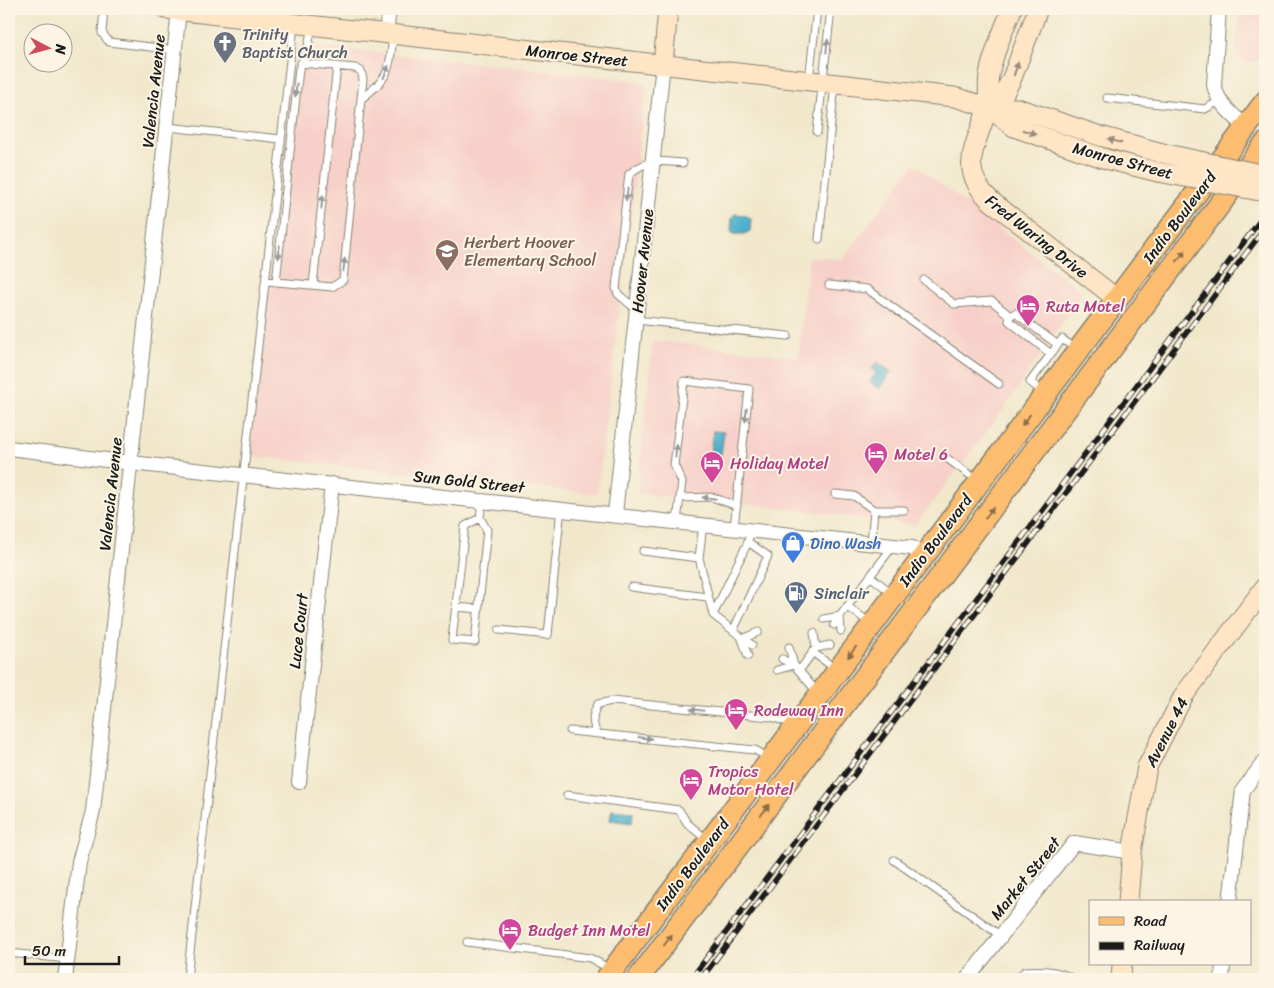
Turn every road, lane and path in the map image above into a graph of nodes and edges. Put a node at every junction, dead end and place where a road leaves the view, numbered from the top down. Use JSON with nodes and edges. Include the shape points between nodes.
{"nodes":[{"id":1,"x":104,"y":9,"type":"edge"},
{"id":2,"x":389,"y":9,"type":"edge"},
{"id":3,"x":668,"y":9,"type":"edge"},
{"id":4,"x":817,"y":9,"type":"edge"},
{"id":5,"x":831,"y":9,"type":"edge"},
{"id":6,"x":1012,"y":9,"type":"edge"},
{"id":7,"x":1038,"y":9,"type":"edge"},
{"id":8,"x":1219,"y":9,"type":"edge"},
{"id":9,"x":172,"y":10,"type":"edge"},
{"id":10,"x":303,"y":25,"type":"junction"},
{"id":11,"x":389,"y":35,"type":"junction"},
{"id":12,"x":175,"y":50,"type":"junction"},
{"id":13,"x":301,"y":63,"type":"junction"},
{"id":14,"x":663,"y":64,"type":"junction"},
{"id":15,"x":337,"y":66,"type":"junction"},
{"id":16,"x":822,"y":82,"type":"junction"},
{"id":17,"x":1107,"y":98,"type":"dead end"},
{"id":18,"x":361,"y":99,"type":"junction"},
{"id":19,"x":1220,"y":101,"type":"junction"},
{"id":20,"x":1265,"y":102,"type":"edge"},
{"id":21,"x":988,"y":108,"type":"junction"},
{"id":22,"x":167,"y":127,"type":"junction"},
{"id":23,"x":1246,"y":127,"type":"junction"},
{"id":24,"x":817,"y":132,"type":"dead end"},
{"id":25,"x":281,"y":140,"type":"junction"},
{"id":26,"x":1265,"y":144,"type":"edge"},
{"id":27,"x":653,"y":160,"type":"junction"},
{"id":28,"x":683,"y":163,"type":"dead end"},
{"id":29,"x":1265,"y":174,"type":"edge"},
{"id":30,"x":1265,"y":192,"type":"edge"},
{"id":31,"x":1195,"y":196,"type":"junction"},
{"id":32,"x":819,"y":239,"type":"dead end"},
{"id":33,"x":924,"y":280,"type":"dead end"},
{"id":34,"x":266,"y":282,"type":"junction"},
{"id":35,"x":276,"y":282,"type":"junction"},
{"id":36,"x":313,"y":285,"type":"junction"},
{"id":37,"x":829,"y":285,"type":"dead end"},
{"id":38,"x":1159,"y":286,"type":"junction"},
{"id":39,"x":1117,"y":299,"type":"junction"},
{"id":40,"x":636,"y":315,"type":"junction"},
{"id":41,"x":1010,"y":316,"type":"junction"},
{"id":42,"x":788,"y":336,"type":"dead end"},
{"id":43,"x":1058,"y":345,"type":"junction"},
{"id":44,"x":1079,"y":350,"type":"junction"},
{"id":45,"x":1051,"y":354,"type":"junction"},
{"id":46,"x":999,"y":384,"type":"dead end"},
{"id":47,"x":1046,"y":394,"type":"junction"},
{"id":48,"x":1058,"y":420,"type":"junction"},
{"id":49,"x":9,"y":448,"type":"edge"},
{"id":50,"x":944,"y":457,"type":"dead end"},
{"id":51,"x":131,"y":463,"type":"junction"},
{"id":52,"x":244,"y":475,"type":"junction"},
{"id":53,"x":979,"y":482,"type":"junction"},
{"id":54,"x":332,"y":484,"type":"junction"},
{"id":55,"x":835,"y":494,"type":"dead end"},
{"id":56,"x":680,"y":498,"type":"junction"},
{"id":57,"x":482,"y":500,"type":"junction"},
{"id":58,"x":737,"y":506,"type":"junction"},
{"id":59,"x":561,"y":508,"type":"junction"},
{"id":60,"x":874,"y":510,"type":"junction"},
{"id":61,"x":904,"y":510,"type":"dead end"},
{"id":62,"x":615,"y":514,"type":"junction"},
{"id":63,"x":480,"y":518,"type":"junction"},
{"id":64,"x":677,"y":521,"type":"junction"},
{"id":65,"x":703,"y":524,"type":"junction"},
{"id":66,"x":734,"y":528,"type":"junction"},
{"id":67,"x":749,"y":536,"type":"junction"},
{"id":68,"x":970,"y":539,"type":"junction"},
{"id":69,"x":870,"y":543,"type":"junction"},
{"id":70,"x":893,"y":546,"type":"junction"},
{"id":71,"x":643,"y":551,"type":"dead end"},
{"id":72,"x":923,"y":556,"type":"junction"},
{"id":73,"x":699,"y":558,"type":"junction"},
{"id":74,"x":870,"y":576,"type":"junction"},
{"id":75,"x":1265,"y":586,"type":"edge"},
{"id":76,"x":631,"y":588,"type":"dead end"},
{"id":77,"x":894,"y":595,"type":"junction"},
{"id":78,"x":707,"y":597,"type":"junction"},
{"id":79,"x":847,"y":606,"type":"junction"},
{"id":80,"x":456,"y":607,"type":"junction"},
{"id":81,"x":478,"y":609,"type":"junction"},
{"id":82,"x":713,"y":615,"type":"junction"},
{"id":83,"x":840,"y":616,"type":"junction"},
{"id":84,"x":824,"y":619,"type":"dead end"},
{"id":85,"x":872,"y":624,"type":"junction"},
{"id":86,"x":834,"y":625,"type":"dead end"},
{"id":87,"x":499,"y":630,"type":"dead end"},
{"id":88,"x":733,"y":631,"type":"junction"},
{"id":89,"x":841,"y":631,"type":"dead end"},
{"id":90,"x":758,"y":632,"type":"dead end"},
{"id":91,"x":814,"y":633,"type":"dead end"},
{"id":92,"x":823,"y":638,"type":"dead end"},
{"id":93,"x":742,"y":639,"type":"junction"},
{"id":94,"x":752,"y":645,"type":"dead end"},
{"id":95,"x":830,"y":645,"type":"dead end"},
{"id":96,"x":789,"y":647,"type":"dead end"},
{"id":97,"x":814,"y":650,"type":"junction"},
{"id":98,"x":748,"y":656,"type":"dead end"},
{"id":99,"x":782,"y":660,"type":"dead end"},
{"id":100,"x":796,"y":668,"type":"junction"},
{"id":101,"x":777,"y":670,"type":"dead end"},
{"id":102,"x":838,"y":670,"type":"junction"},
{"id":103,"x":869,"y":673,"type":"junction"},
{"id":104,"x":819,"y":695,"type":"junction"},
{"id":105,"x":797,"y":725,"type":"junction"},
{"id":106,"x":570,"y":731,"type":"dead end"},
{"id":107,"x":596,"y":732,"type":"junction"},
{"id":108,"x":771,"y":759,"type":"junction"},
{"id":109,"x":1265,"y":761,"type":"edge"},
{"id":110,"x":299,"y":782,"type":"dead end"},
{"id":111,"x":567,"y":795,"type":"dead end"},
{"id":112,"x":709,"y":841,"type":"junction"},
{"id":113,"x":1132,"y":852,"type":"junction"},
{"id":114,"x":894,"y":860,"type":"dead end"},
{"id":115,"x":1128,"y":900,"type":"edge"},
{"id":116,"x":1230,"y":900,"type":"edge"},
{"id":117,"x":1001,"y":936,"type":"junction"},
{"id":118,"x":467,"y":942,"type":"dead end"},
{"id":119,"x":9,"y":952,"type":"edge"},
{"id":120,"x":68,"y":959,"type":"junction"},
{"id":121,"x":1122,"y":966,"type":"edge"},
{"id":122,"x":1224,"y":966,"type":"edge"},
{"id":123,"x":609,"y":975,"type":"edge"},
{"id":124,"x":65,"y":979,"type":"edge"},
{"id":125,"x":187,"y":979,"type":"edge"},
{"id":126,"x":638,"y":979,"type":"edge"},
{"id":127,"x":967,"y":979,"type":"edge"},
{"id":128,"x":1016,"y":979,"type":"edge"},
{"id":129,"x":1073,"y":979,"type":"edge"},
{"id":130,"x":1121,"y":979,"type":"edge"},
{"id":131,"x":1222,"y":979,"type":"edge"}],
"edges":[{"from":1,"to":12,"type":"lane","via":[[102,33],[109,42]]},
{"from":2,"to":11,"type":"street"},
{"from":3,"to":14,"type":"main road","name":"Hoover Avenue"},
{"from":4,"to":16,"type":"lane"},
{"from":16,"to":5,"type":"lane","one_way":true},
{"from":6,"to":21,"type":"main road","name":"Fred Waring Drive","via":[[989,73]]},
{"from":21,"to":7,"type":"main road","name":"Fred Waring Drive","one_way":true,"via":[[1004,95]]},
{"from":8,"to":19,"type":"street","via":[[1214,85]]},
{"from":9,"to":10,"type":"main road","name":"Monroe Street"},
{"from":9,"to":12,"type":"street","name":"Valencia Avenue"},
{"from":10,"to":11,"type":"main road","name":"Monroe Street"},
{"from":10,"to":13,"type":"lane","via":[[307,51]]},
{"from":10,"to":25,"type":"lane"},
{"from":11,"to":14,"type":"main road","name":"Monroe Street"},
{"from":18,"to":11,"type":"lane","one_way":true,"via":[[382,83],[386,75]]},
{"from":12,"to":22,"type":"street","name":"Valencia Avenue"},
{"from":13,"to":15,"type":"lane"},
{"from":13,"to":35,"type":"lane","one_way":true},
{"from":14,"to":16,"type":"main road","name":"Monroe Street"},
{"from":14,"to":27,"type":"street","name":"Hoover Avenue"},
{"from":15,"to":18,"type":"lane","via":[[361,71]]},
{"from":36,"to":15,"type":"lane","one_way":true},
{"from":16,"to":21,"type":"main road","name":"Monroe Street","via":[[954,98]]},
{"from":16,"to":24,"type":"lane"},
{"from":16,"to":32,"type":"lane"},
{"from":17,"to":19,"type":"lane","via":[[1205,109]]},
{"from":36,"to":18,"type":"lane","one_way":true,"via":[[332,286],[343,280]]},
{"from":19,"to":23,"type":"street"},
{"from":20,"to":23,"type":"main road","name":"Indio Boulevard"},
{"from":29,"to":21,"type":"main road","name":"Monroe Street","one_way":true,"bridge":true,"via":[[1162,154],[1016,108]]},
{"from":21,"to":30,"type":"main road","name":"Monroe Street","one_way":true,"bridge":true,"via":[[1014,128],[1106,159]]},
{"from":21,"to":39,"type":"main road","name":"Fred Waring Drive","via":[[972,156],[975,183],[991,201]]},
{"from":22,"to":25,"type":"lane"},
{"from":22,"to":51,"type":"street","name":"Valencia Avenue"},
{"from":23,"to":31,"type":"main road","name":"Indio Boulevard"},
{"from":25,"to":34,"type":"lane"},
{"from":38,"to":26,"type":"main road","name":"Indio Boulevard","one_way":true},
{"from":27,"to":28,"type":"lane"},
{"from":27,"to":40,"type":"street","name":"Hoover Avenue"},
{"from":27,"to":40,"type":"lane","one_way":true,"via":[[641,164],[629,174],[616,288]]},
{"from":31,"to":38,"type":"main road","via":[[1182,230],[1146,278],[1149,284]]},
{"from":31,"to":39,"type":"main road","name":"Indio Boulevard"},
{"from":33,"to":41,"type":"lane","via":[[954,304],[992,301]]},
{"from":34,"to":35,"type":"lane"},
{"from":34,"to":52,"type":"lane"},
{"from":35,"to":36,"type":"lane"},
{"from":37,"to":46,"type":"lane","via":[[867,290]]},
{"from":38,"to":39,"type":"main road","via":[[1140,296]]},
{"from":38,"to":48,"type":"main road","name":"Indio Boulevard"},
{"from":39,"to":44,"type":"main road","name":"Indio Boulevard"},
{"from":39,"to":48,"type":"main road","via":[[1122,310],[1120,321],[1070,388]]},
{"from":40,"to":42,"type":"lane"},
{"from":40,"to":62,"type":"street","name":"Hoover Avenue"},
{"from":41,"to":43,"type":"lane","via":[[1015,314]]},
{"from":41,"to":45,"type":"lane","via":[[1009,321]]},
{"from":43,"to":44,"type":"lane","via":[[1062,340]]},
{"from":43,"to":45,"type":"lane"},
{"from":44,"to":47,"type":"main road","name":"Indio Boulevard"},
{"from":45,"to":47,"type":"lane","via":[[1030,382]]},
{"from":47,"to":53,"type":"main road","name":"Indio Boulevard","one_way":true},
{"from":68,"to":48,"type":"main road","name":"Indio Boulevard","one_way":true},
{"from":49,"to":51,"type":"street","name":"Sun Gold Street"},
{"from":50,"to":53,"type":"lane"},
{"from":51,"to":52,"type":"street","name":"Sun Gold Street"},
{"from":51,"to":120,"type":"street","name":"Valencia Avenue","via":[[93,811],[79,862]]},
{"from":52,"to":54,"type":"street","name":"Sun Gold Street"},
{"from":52,"to":125,"type":"lane"},
{"from":53,"to":72,"type":"main road","name":"Indio Boulevard"},
{"from":54,"to":57,"type":"street","name":"Sun Gold Street"},
{"from":54,"to":110,"type":"street","name":"Luce Court"},
{"from":55,"to":60,"type":"lane","via":[[854,496]]},
{"from":58,"to":56,"type":"lane","one_way":true,"via":[[712,497]]},
{"from":56,"to":58,"type":"lane","one_way":true,"via":[[682,482],[674,465],[684,381],[749,389]]},
{"from":56,"to":64,"type":"lane"},
{"from":57,"to":59,"type":"street","name":"Sun Gold Street"},
{"from":57,"to":63,"type":"lane"},
{"from":58,"to":66,"type":"lane"},
{"from":59,"to":62,"type":"street","name":"Sun Gold Street"},
{"from":59,"to":87,"type":"lane","via":[[548,635]]},
{"from":60,"to":61,"type":"lane"},
{"from":60,"to":69,"type":"lane"},
{"from":62,"to":64,"type":"street","name":"Sun Gold Street"},
{"from":63,"to":80,"type":"lane","via":[[465,526]]},
{"from":63,"to":81,"type":"lane","via":[[487,530]]},
{"from":64,"to":65,"type":"street","name":"Sun Gold Street"},
{"from":65,"to":66,"type":"street","name":"Sun Gold Street"},
{"from":65,"to":73,"type":"lane"},
{"from":66,"to":67,"type":"street","name":"Sun Gold Street"},
{"from":67,"to":69,"type":"street","name":"Sun Gold Street"},
{"from":67,"to":82,"type":"lane"},
{"from":67,"to":88,"type":"lane","via":[[768,556]]},
{"from":68,"to":72,"type":"main road","via":[[948,551]]},
{"from":68,"to":103,"type":"main road","name":"Indio Boulevard"},
{"from":69,"to":70,"type":"street","name":"Sun Gold Street"},
{"from":70,"to":72,"type":"street","name":"Sun Gold Street","via":[[912,548]]},
{"from":70,"to":74,"type":"lane"},
{"from":71,"to":73,"type":"lane"},
{"from":72,"to":77,"type":"main road","name":"Indio Boulevard"},
{"from":72,"to":103,"type":"main road","via":[[926,570],[922,585],[882,637]]},
{"from":73,"to":78,"type":"lane"},
{"from":74,"to":77,"type":"lane"},
{"from":74,"to":79,"type":"lane"},
{"from":75,"to":113,"type":"main road","name":"Avenue 44","via":[[1184,695],[1147,766]]},
{"from":76,"to":78,"type":"lane"},
{"from":77,"to":85,"type":"main road","name":"Indio Boulevard"},
{"from":78,"to":82,"type":"lane"},
{"from":79,"to":83,"type":"lane"},
{"from":79,"to":85,"type":"lane"},
{"from":80,"to":81,"type":"lane"},
{"from":80,"to":81,"type":"lane","via":[[452,640],[475,642]]},
{"from":82,"to":88,"type":"lane"},
{"from":83,"to":84,"type":"lane"},
{"from":83,"to":86,"type":"lane"},
{"from":83,"to":89,"type":"lane"},
{"from":85,"to":102,"type":"main road","name":"Indio Boulevard","one_way":true},
{"from":88,"to":93,"type":"lane"},
{"from":90,"to":93,"type":"lane"},
{"from":91,"to":97,"type":"lane"},
{"from":92,"to":97,"type":"lane"},
{"from":93,"to":94,"type":"lane"},
{"from":93,"to":98,"type":"lane"},
{"from":95,"to":97,"type":"lane"},
{"from":96,"to":100,"type":"lane"},
{"from":97,"to":100,"type":"lane"},
{"from":97,"to":102,"type":"lane"},
{"from":99,"to":100,"type":"lane"},
{"from":100,"to":101,"type":"lane"},
{"from":100,"to":104,"type":"lane"},
{"from":102,"to":104,"type":"main road","name":"Indio Boulevard"},
{"from":126,"to":103,"type":"main road","name":"Indio Boulevard","one_way":true},
{"from":104,"to":105,"type":"main road","name":"Indio Boulevard"},
{"from":105,"to":107,"type":"lane","one_way":true,"via":[[770,717],[612,701],[598,704],[593,712]]},
{"from":105,"to":108,"type":"main road","name":"Indio Boulevard"},
{"from":106,"to":107,"type":"lane"},
{"from":107,"to":108,"type":"lane","one_way":true,"via":[[755,750]]},
{"from":108,"to":112,"type":"main road","name":"Indio Boulevard"},
{"from":109,"to":116,"type":"street","via":[[1243,790]]},
{"from":111,"to":112,"type":"lane","via":[[679,810],[687,822]]},
{"from":112,"to":123,"type":"main road","name":"Indio Boulevard"},
{"from":113,"to":115,"type":"main road","name":"Avenue 44"},
{"from":113,"to":117,"type":"street","name":"Market Street","via":[[1074,843]]},
{"from":114,"to":117,"type":"lane"},
{"from":117,"to":127,"type":"street","name":"Market Street"},
{"from":118,"to":123,"type":"lane","via":[[590,958]]},
{"from":119,"to":120,"type":"lane"},
{"from":120,"to":124,"type":"street","name":"Valencia Avenue"},
{"from":121,"to":130,"type":"main road"},
{"from":122,"to":131,"type":"street"},
{"from":128,"to":129,"type":"lane","via":[[1025,971],[1038,970],[1066,974]]}]}
